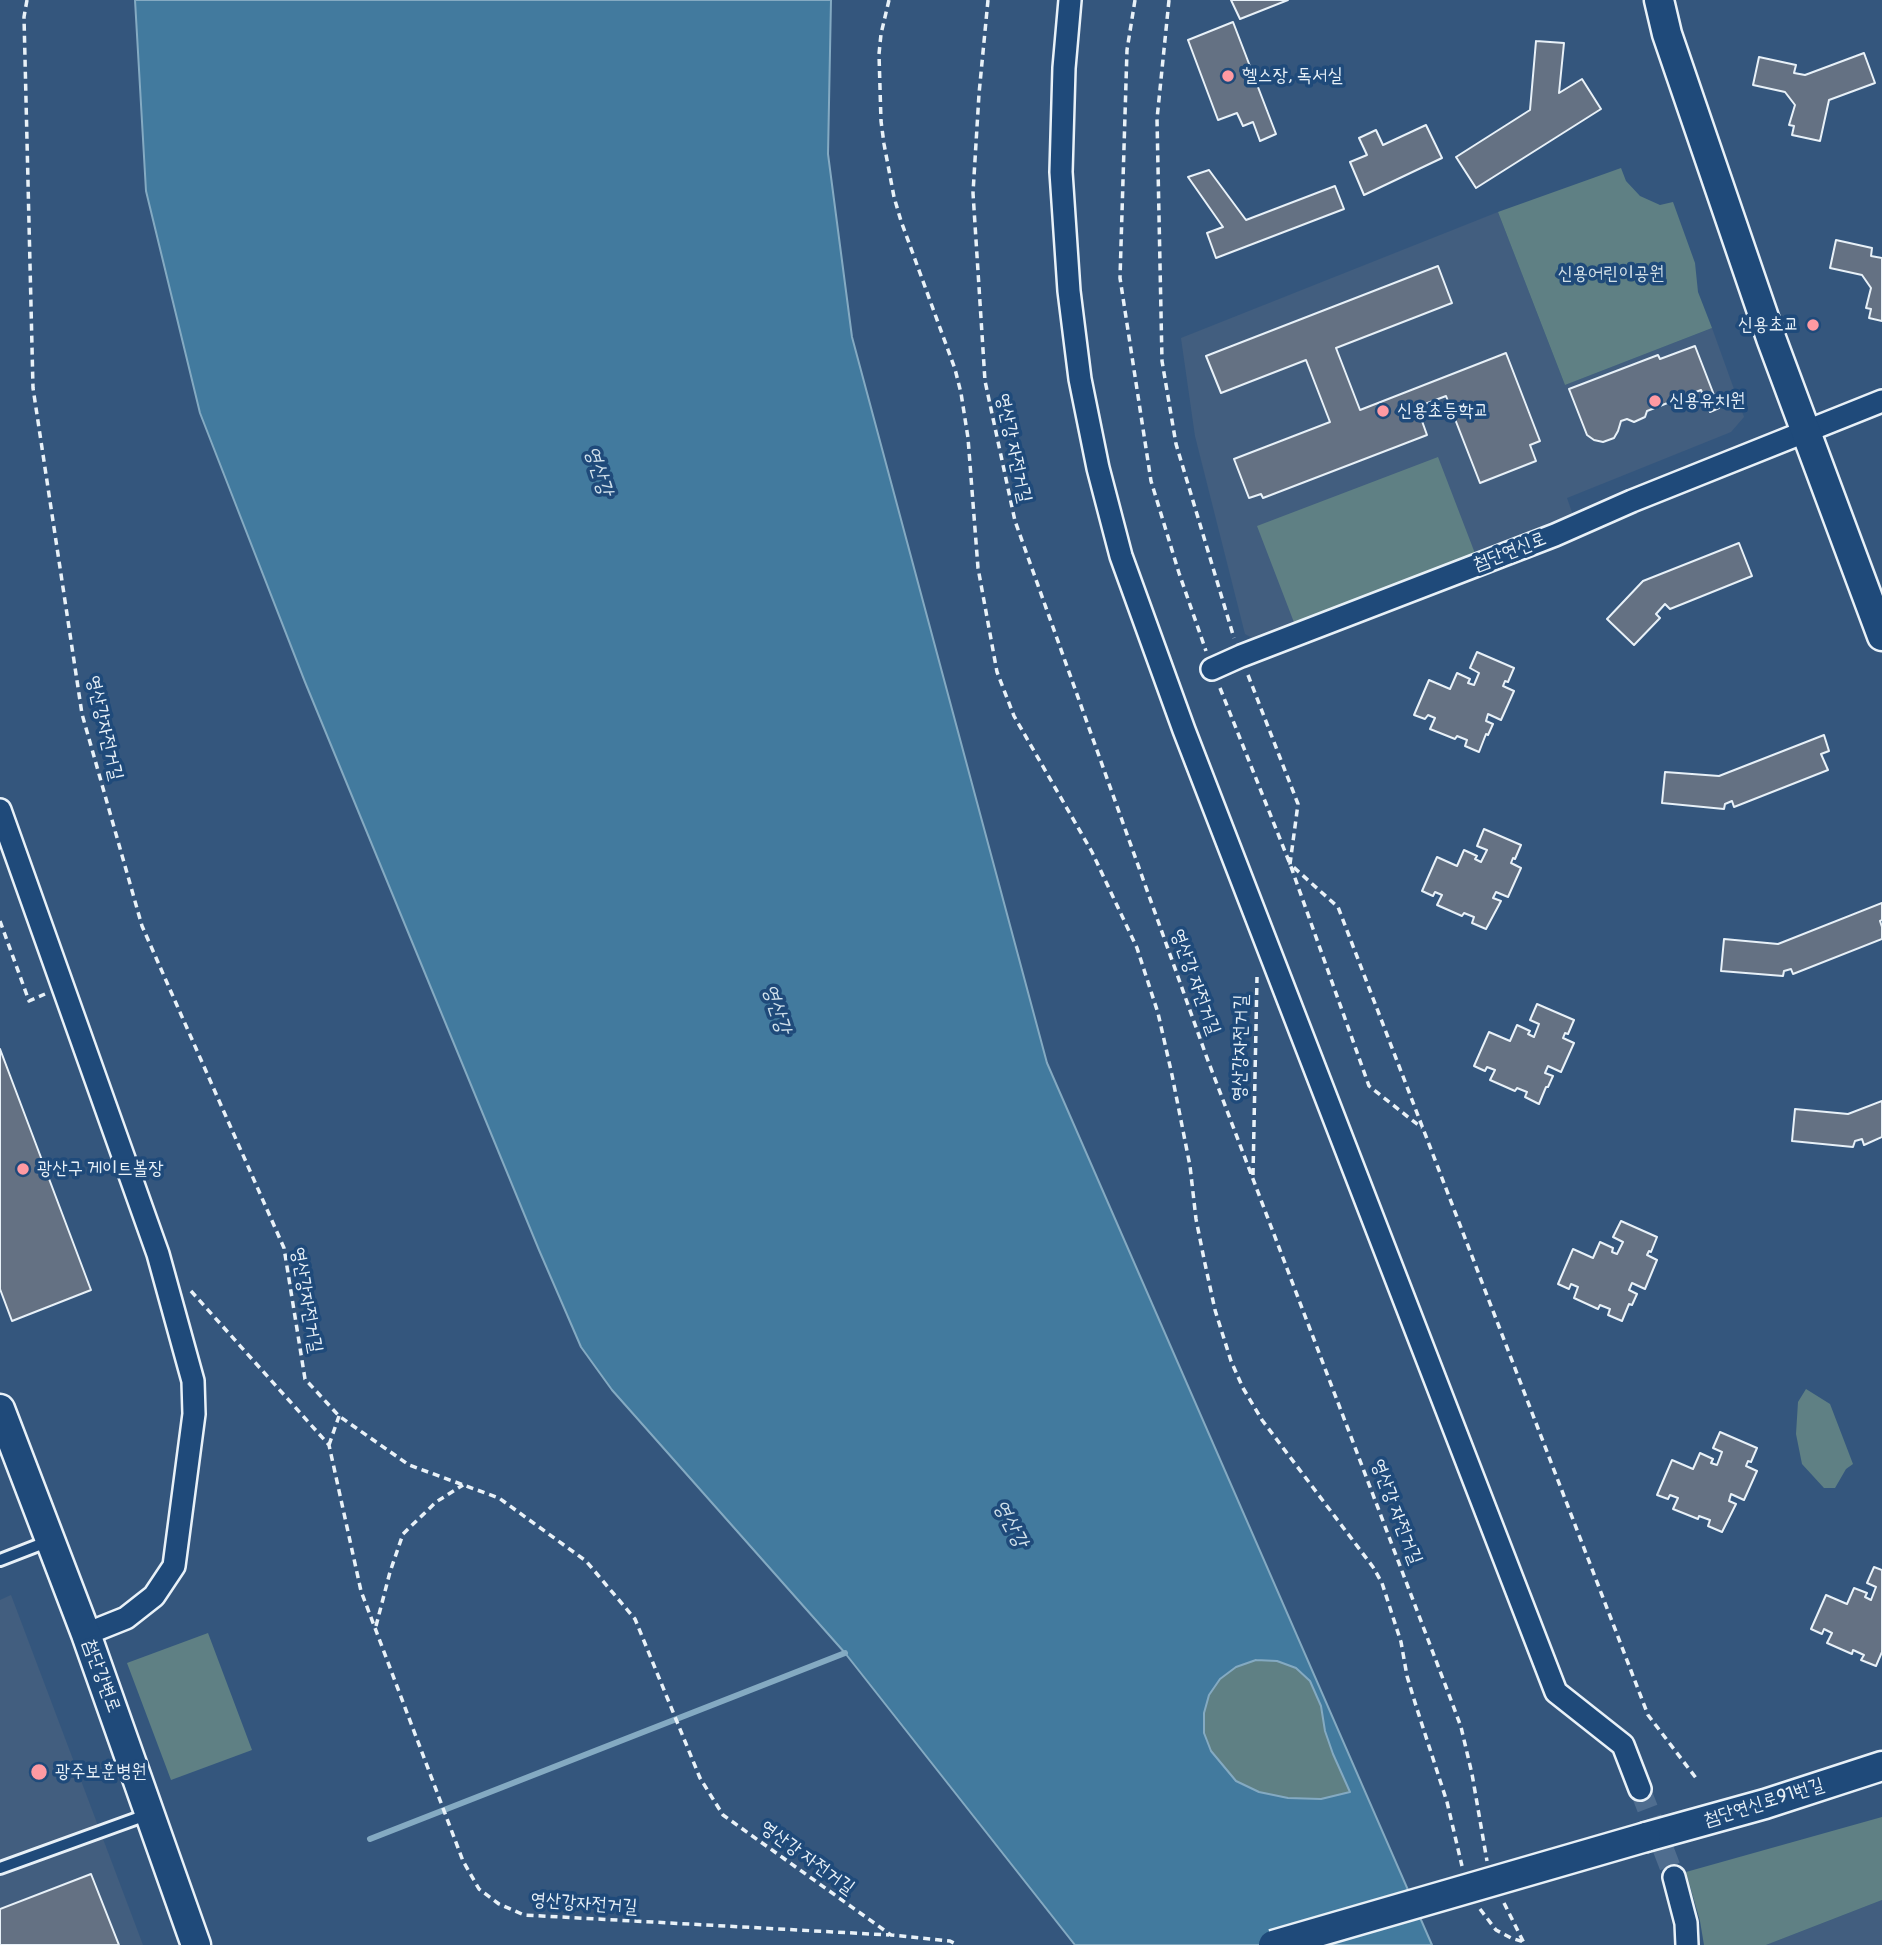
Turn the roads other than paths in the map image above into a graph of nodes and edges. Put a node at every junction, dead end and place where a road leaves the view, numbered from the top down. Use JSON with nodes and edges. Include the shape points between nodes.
{"nodes":[{"id":1,"x":1070,"y":0,"type":"edge"},
{"id":2,"x":1659,"y":0,"type":"edge"},
{"id":3,"x":1882,"y":401,"type":"edge"},
{"id":4,"x":1805,"y":432,"type":"junction"},
{"id":5,"x":1882,"y":636,"type":"edge"},
{"id":6,"x":1212,"y":669,"type":"road end"},
{"id":7,"x":0,"y":810,"type":"edge"},
{"id":8,"x":0,"y":1409,"type":"edge"},
{"id":9,"x":49,"y":1541,"type":"junction"},
{"id":10,"x":0,"y":1560,"type":"edge"},
{"id":11,"x":86,"y":1634,"type":"junction"},
{"id":12,"x":1882,"y":1766,"type":"edge"},
{"id":13,"x":1640,"y":1789,"type":"tunnel mouth"},
{"id":14,"x":149,"y":1813,"type":"junction"},
{"id":15,"x":0,"y":1868,"type":"edge"},
{"id":16,"x":1674,"y":1877,"type":"tunnel mouth"},
{"id":17,"x":196,"y":1945,"type":"edge"},
{"id":18,"x":1273,"y":1945,"type":"edge"},
{"id":19,"x":1686,"y":1945,"type":"edge"}],
"edges":[{"from":1,"to":13,"type":"street","via":[[1061,172],[1069,291],[1085,405],[1121,556],[1556,1692],[1623,1745]]},
{"from":2,"to":4,"type":"street"},
{"from":3,"to":4,"type":"street","name":"첨단연신로"},
{"from":4,"to":5,"type":"street"},
{"from":4,"to":6,"type":"street","name":"첨단연신로"},
{"from":7,"to":11,"type":"street","via":[[158,1254],[193,1381],[194,1414],[174,1566],[154,1596],[126,1618]]},
{"from":8,"to":9,"type":"street","name":"첨단강변로"},
{"from":9,"to":10,"type":"lane"},
{"from":9,"to":11,"type":"street","name":"첨단강변로"},
{"from":11,"to":14,"type":"street","name":"첨단강변로"},
{"from":12,"to":18,"type":"street","name":"첨단연신로91번길","bridge":true},
{"from":14,"to":15,"type":"lane"},
{"from":14,"to":17,"type":"street","name":"첨단강변로"},
{"from":16,"to":19,"type":"street","via":[[1686,1923]]}]}
